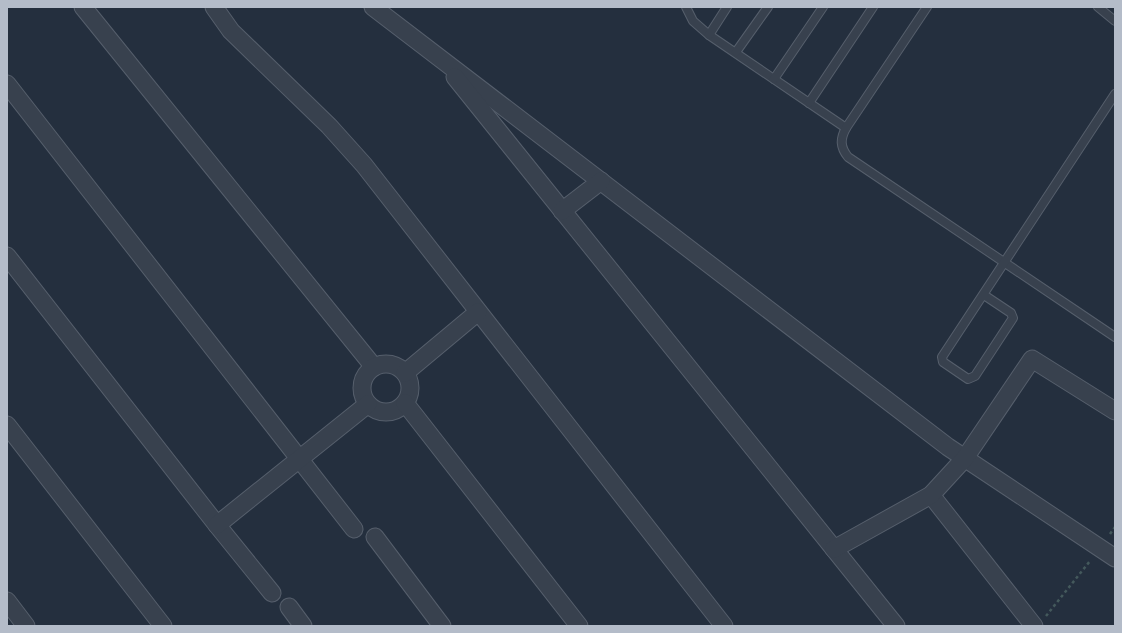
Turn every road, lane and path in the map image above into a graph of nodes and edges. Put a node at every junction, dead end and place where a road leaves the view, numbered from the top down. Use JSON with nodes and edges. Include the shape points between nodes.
{"nodes":[{"id":1,"x":83,"y":7,"type":"edge"},
{"id":2,"x":214,"y":7,"type":"edge"},
{"id":3,"x":373,"y":7,"type":"edge"},
{"id":4,"x":686,"y":7,"type":"edge"},
{"id":5,"x":727,"y":7,"type":"edge"},
{"id":6,"x":768,"y":7,"type":"edge"},
{"id":7,"x":823,"y":7,"type":"edge"},
{"id":8,"x":873,"y":7,"type":"edge"},
{"id":9,"x":927,"y":7,"type":"edge"},
{"id":10,"x":1098,"y":7,"type":"edge"},
{"id":11,"x":1115,"y":21,"type":"edge"},
{"id":12,"x":709,"y":35,"type":"junction"},
{"id":13,"x":736,"y":52,"type":"junction"},
{"id":14,"x":439,"y":57,"type":"junction"},
{"id":15,"x":774,"y":79,"type":"junction"},
{"id":16,"x":7,"y":84,"type":"edge"},
{"id":17,"x":1115,"y":94,"type":"edge"},
{"id":18,"x":809,"y":103,"type":"junction"},
{"id":19,"x":846,"y":128,"type":"junction"},
{"id":20,"x":602,"y":181,"type":"junction"},
{"id":21,"x":562,"y":210,"type":"junction"},
{"id":22,"x":7,"y":256,"type":"edge"},
{"id":23,"x":1004,"y":263,"type":"junction"},
{"id":24,"x":984,"y":295,"type":"junction"},
{"id":25,"x":478,"y":312,"type":"junction"},
{"id":26,"x":1115,"y":337,"type":"edge"},
{"id":27,"x":374,"y":367,"type":"junction"},
{"id":28,"x":405,"y":373,"type":"junction"},
{"id":29,"x":405,"y":403,"type":"junction"},
{"id":30,"x":368,"y":404,"type":"junction"},
{"id":31,"x":1115,"y":411,"type":"edge"},
{"id":32,"x":7,"y":425,"type":"edge"},
{"id":33,"x":965,"y":458,"type":"junction"},
{"id":34,"x":299,"y":460,"type":"junction"},
{"id":35,"x":931,"y":495,"type":"junction"},
{"id":36,"x":216,"y":525,"type":"junction"},
{"id":37,"x":354,"y":529,"type":"dead end"},
{"id":38,"x":375,"y":537,"type":"dead end"},
{"id":39,"x":1100,"y":548,"type":"junction"},
{"id":40,"x":834,"y":549,"type":"junction"},
{"id":41,"x":1115,"y":558,"type":"edge"},
{"id":42,"x":272,"y":593,"type":"dead end"},
{"id":43,"x":7,"y":601,"type":"edge"},
{"id":44,"x":289,"y":607,"type":"dead end"},
{"id":45,"x":1039,"y":623,"type":"edge"},
{"id":46,"x":26,"y":626,"type":"edge"},
{"id":47,"x":163,"y":626,"type":"edge"},
{"id":48,"x":303,"y":626,"type":"edge"},
{"id":49,"x":442,"y":626,"type":"edge"},
{"id":50,"x":579,"y":626,"type":"edge"},
{"id":51,"x":724,"y":626,"type":"edge"},
{"id":52,"x":896,"y":626,"type":"edge"}],
"edges":[{"from":1,"to":27,"type":"street"},
{"from":2,"to":25,"type":"street","via":[[231,31],[329,126],[364,165]]},
{"from":3,"to":14,"type":"street"},
{"from":4,"to":12,"type":"lane","via":[[693,21]]},
{"from":5,"to":12,"type":"lane"},
{"from":6,"to":13,"type":"lane"},
{"from":7,"to":15,"type":"lane"},
{"from":8,"to":18,"type":"lane"},
{"from":9,"to":19,"type":"lane"},
{"from":10,"to":11,"type":"lane"},
{"from":12,"to":13,"type":"lane"},
{"from":13,"to":15,"type":"lane"},
{"from":14,"to":20,"type":"street"},
{"from":14,"to":21,"type":"street"},
{"from":15,"to":18,"type":"lane"},
{"from":16,"to":34,"type":"street"},
{"from":17,"to":23,"type":"lane"},
{"from":18,"to":19,"type":"lane"},
{"from":19,"to":23,"type":"lane","via":[[841,142],[842,150],[848,157]]},
{"from":20,"to":21,"type":"street"},
{"from":20,"to":33,"type":"street"},
{"from":21,"to":40,"type":"street"},
{"from":22,"to":36,"type":"street"},
{"from":23,"to":24,"type":"lane"},
{"from":23,"to":26,"type":"lane"},
{"from":24,"to":24,"type":"lane","via":[[1011,313],[1013,318],[975,376],[968,379],[942,359]]},
{"from":25,"to":28,"type":"street"},
{"from":25,"to":51,"type":"street"},
{"from":27,"to":28,"type":"street","via":[[391,364]]},
{"from":27,"to":30,"type":"street","via":[[366,375],[362,387]]},
{"from":28,"to":29,"type":"street","via":[[410,382],[410,391]]},
{"from":29,"to":30,"type":"street","via":[[399,409],[387,412],[379,411]]},
{"from":29,"to":50,"type":"street"},
{"from":30,"to":34,"type":"street"},
{"from":31,"to":33,"type":"street","via":[[1032,359]]},
{"from":32,"to":47,"type":"street"},
{"from":33,"to":35,"type":"street"},
{"from":33,"to":39,"type":"street"},
{"from":34,"to":36,"type":"street"},
{"from":34,"to":37,"type":"street"},
{"from":35,"to":40,"type":"street"},
{"from":35,"to":45,"type":"street"},
{"from":36,"to":42,"type":"street"},
{"from":38,"to":49,"type":"street"},
{"from":39,"to":41,"type":"street"},
{"from":39,"to":45,"type":"path"},
{"from":40,"to":52,"type":"street"},
{"from":43,"to":46,"type":"street"},
{"from":44,"to":48,"type":"street"}]}
